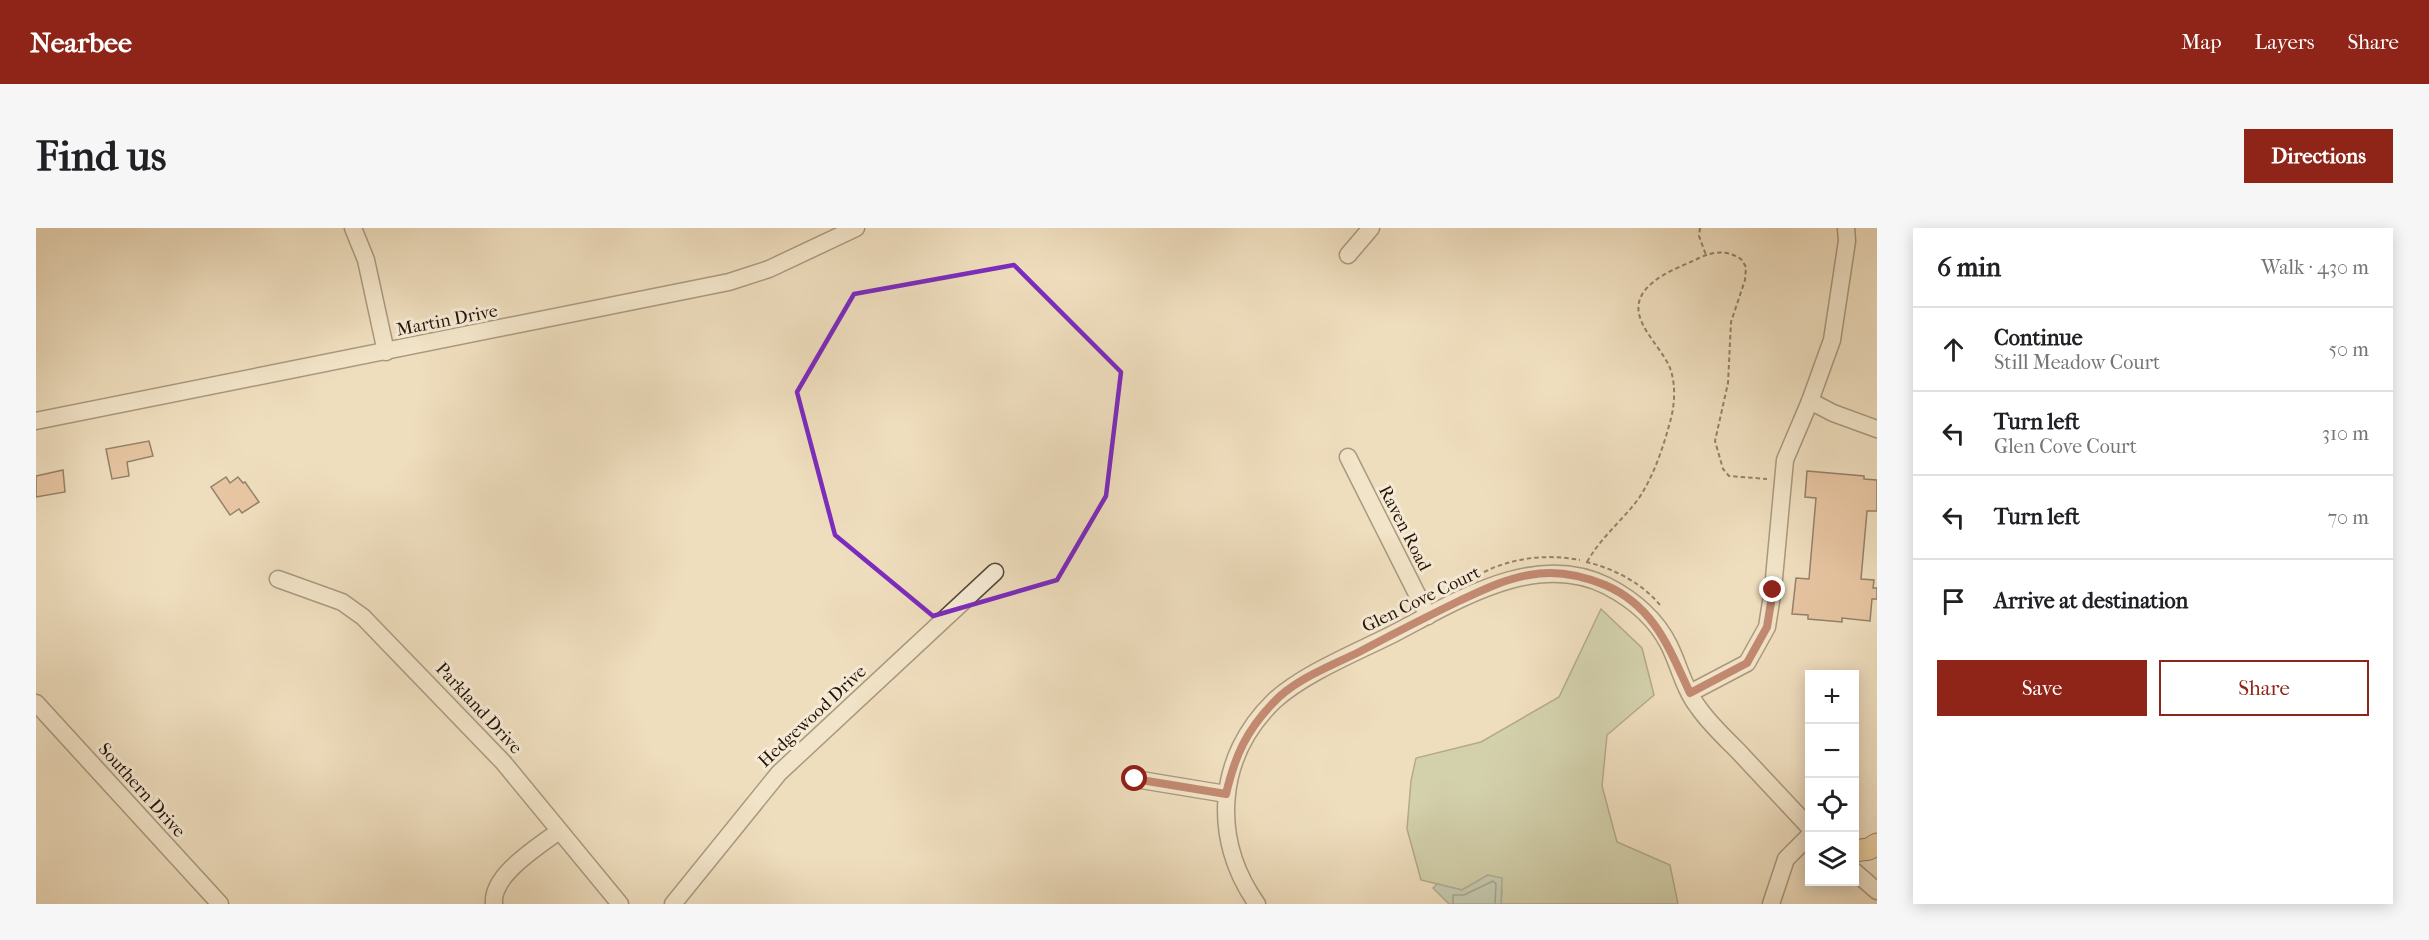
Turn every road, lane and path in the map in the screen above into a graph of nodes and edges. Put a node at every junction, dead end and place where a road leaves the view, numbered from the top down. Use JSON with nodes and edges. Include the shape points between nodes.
{"nodes":[{"id":1,"x":352,"y":228,"type":"edge"},
{"id":2,"x":856,"y":228,"type":"edge"},
{"id":3,"x":1371,"y":228,"type":"edge"},
{"id":4,"x":1700,"y":228,"type":"edge"},
{"id":5,"x":1845,"y":228,"type":"edge"},
{"id":6,"x":1348,"y":255,"type":"dead end"},
{"id":7,"x":1706,"y":255,"type":"junction"},
{"id":8,"x":386,"y":352,"type":"junction"},
{"id":9,"x":1810,"y":401,"type":"junction"},
{"id":10,"x":36,"y":421,"type":"edge"},
{"id":11,"x":1877,"y":429,"type":"edge"},
{"id":12,"x":1348,"y":457,"type":"dead end"},
{"id":13,"x":1766,"y":479,"type":"dead end"},
{"id":14,"x":1587,"y":562,"type":"dead end"},
{"id":15,"x":995,"y":572,"type":"dead end"},
{"id":16,"x":278,"y":579,"type":"dead end"},
{"id":17,"x":1428,"y":616,"type":"junction"},
{"id":18,"x":1690,"y":693,"type":"junction"},
{"id":19,"x":36,"y":703,"type":"edge"},
{"id":20,"x":1135,"y":779,"type":"dead end"},
{"id":21,"x":1226,"y":794,"type":"junction"},
{"id":22,"x":1805,"y":824,"type":"edge"},
{"id":23,"x":558,"y":831,"type":"junction"},
{"id":24,"x":1805,"y":840,"type":"edge"},
{"id":25,"x":1877,"y":844,"type":"edge"},
{"id":26,"x":1859,"y":850,"type":"edge"},
{"id":27,"x":1859,"y":875,"type":"edge"},
{"id":28,"x":1877,"y":891,"type":"edge"},
{"id":29,"x":220,"y":904,"type":"edge"},
{"id":30,"x":494,"y":904,"type":"edge"},
{"id":31,"x":620,"y":904,"type":"edge"},
{"id":32,"x":673,"y":904,"type":"edge"},
{"id":33,"x":1257,"y":904,"type":"edge"},
{"id":34,"x":1772,"y":904,"type":"edge"}],
"edges":[{"from":1,"to":8,"type":"street","via":[[366,260]]},
{"from":2,"to":8,"type":"street","name":"Martin Drive","via":[[769,269],[729,282]]},
{"from":3,"to":6,"type":"street"},
{"from":4,"to":7,"type":"path"},
{"from":5,"to":9,"type":"street","via":[[1847,241],[1832,340]]},
{"from":7,"to":13,"type":"path","via":[[1725,251],[1742,259],[1746,267],[1746,280],[1731,322],[1728,383],[1715,441],[1718,454],[1729,476]]},
{"from":7,"to":14,"type":"path","via":[[1657,279],[1641,297],[1641,324],[1664,357],[1674,381],[1672,418],[1662,452],[1639,497]]},
{"from":8,"to":10,"type":"street","name":"Martin Drive"},
{"from":9,"to":11,"type":"street"},
{"from":9,"to":18,"type":"street","via":[[1785,460],[1767,627],[1747,663]]},
{"from":12,"to":17,"type":"street","name":"Raven Road"},
{"from":15,"to":32,"type":"street","name":"Hedgewood Drive","via":[[779,773]]},
{"from":16,"to":23,"type":"street","name":"Parkland Drive","via":[[342,602],[363,616],[503,762]]},
{"from":17,"to":18,"type":"street","name":"Glen Cove Court","via":[[1499,583],[1531,574],[1569,574],[1606,585],[1641,608],[1668,643]]},
{"from":17,"to":21,"type":"street","name":"Glen Cove Court","via":[[1302,681],[1275,700],[1249,730],[1233,763]]},
{"from":18,"to":22,"type":"street","name":"Glen Cove Court","via":[[1697,706]]},
{"from":19,"to":29,"type":"street","name":"Southern Drive"},
{"from":20,"to":21,"type":"street"},
{"from":21,"to":33,"type":"street","name":"Glen Cove Court","via":[[1227,840],[1244,885]]},
{"from":23,"to":30,"type":"street","via":[[505,875],[494,891]]},
{"from":23,"to":31,"type":"street","name":"Parkland Drive"},
{"from":24,"to":34,"type":"street","via":[[1786,859]]},
{"from":25,"to":26,"type":"main road"},
{"from":27,"to":28,"type":"street"}]}
